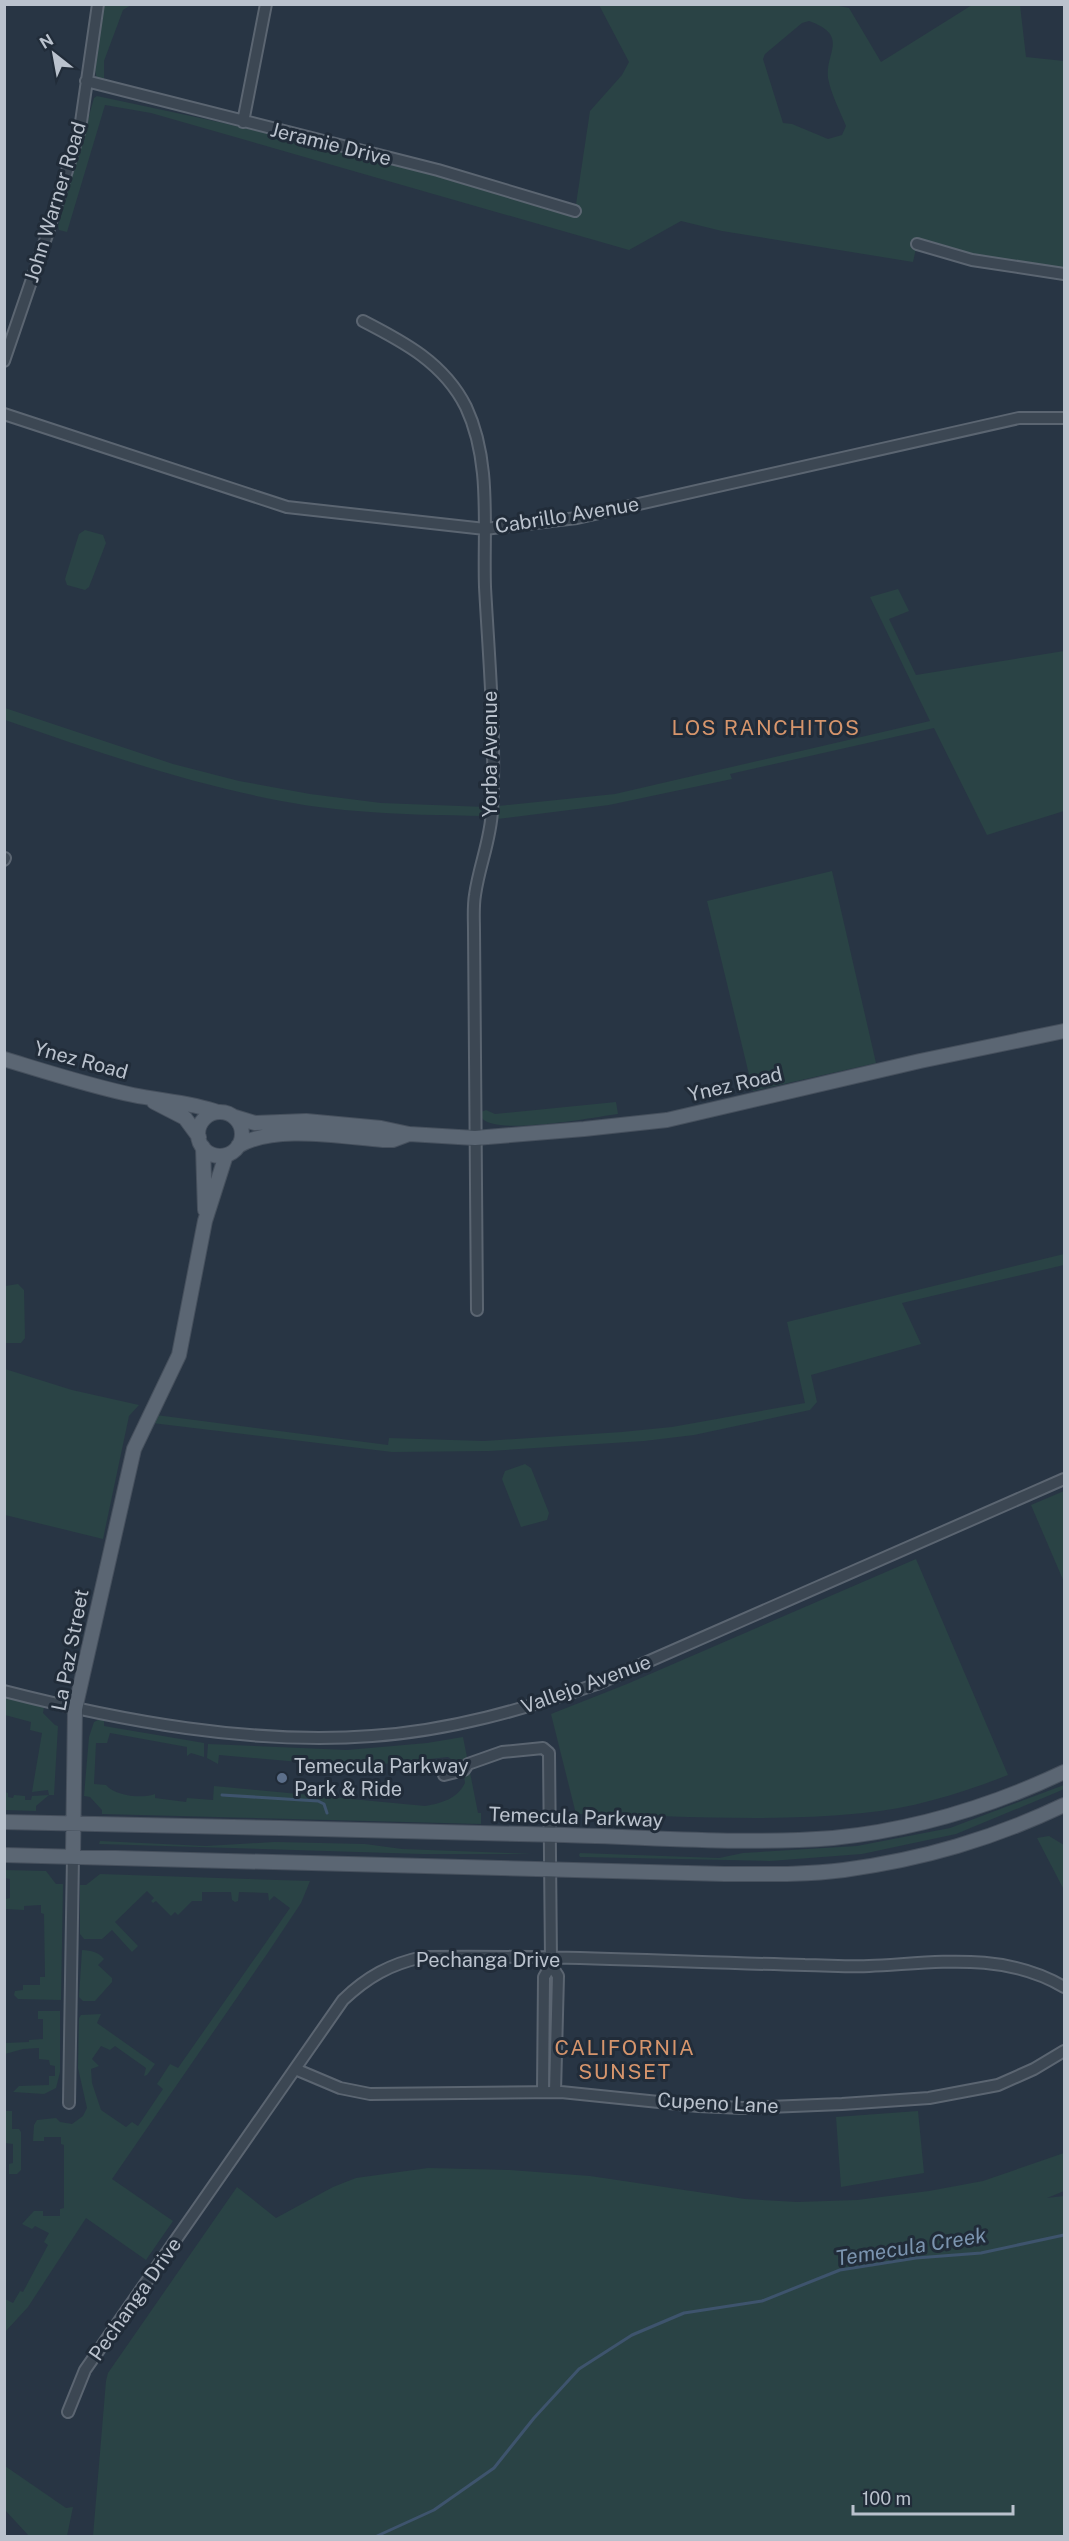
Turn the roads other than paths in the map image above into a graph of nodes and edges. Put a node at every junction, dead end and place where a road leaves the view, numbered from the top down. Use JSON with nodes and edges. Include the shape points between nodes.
{"nodes":[{"id":1,"x":98,"y":4,"type":"edge"},
{"id":2,"x":266,"y":4,"type":"edge"},
{"id":3,"x":86,"y":81,"type":"junction"},
{"id":4,"x":243,"y":122,"type":"junction"},
{"id":5,"x":575,"y":211,"type":"dead end"},
{"id":6,"x":917,"y":244,"type":"dead end"},
{"id":7,"x":1065,"y":274,"type":"edge"},
{"id":8,"x":363,"y":321,"type":"dead end"},
{"id":9,"x":4,"y":361,"type":"edge"},
{"id":10,"x":4,"y":414,"type":"edge"},
{"id":11,"x":1065,"y":418,"type":"edge"},
{"id":12,"x":485,"y":529,"type":"junction"},
{"id":13,"x":1065,"y":1031,"type":"edge"},
{"id":14,"x":4,"y":1059,"type":"edge"},
{"id":15,"x":147,"y":1098,"type":"junction"},
{"id":16,"x":219,"y":1112,"type":"junction"},
{"id":17,"x":235,"y":1117,"type":"junction"},
{"id":18,"x":408,"y":1134,"type":"junction"},
{"id":19,"x":475,"y":1138,"type":"junction"},
{"id":20,"x":201,"y":1142,"type":"junction"},
{"id":21,"x":238,"y":1146,"type":"junction"},
{"id":22,"x":225,"y":1155,"type":"junction"},
{"id":23,"x":205,"y":1221,"type":"junction"},
{"id":24,"x":477,"y":1310,"type":"dead end"},
{"id":25,"x":1065,"y":1479,"type":"edge"},
{"id":26,"x":4,"y":1690,"type":"edge"},
{"id":27,"x":75,"y":1709,"type":"junction"},
{"id":28,"x":1065,"y":1772,"type":"edge"},
{"id":29,"x":444,"y":1775,"type":"dead end"},
{"id":30,"x":1065,"y":1805,"type":"edge"},
{"id":31,"x":4,"y":1822,"type":"edge"},
{"id":32,"x":74,"y":1823,"type":"junction"},
{"id":33,"x":549,"y":1835,"type":"junction"},
{"id":34,"x":4,"y":1855,"type":"edge"},
{"id":35,"x":73,"y":1856,"type":"junction"},
{"id":36,"x":551,"y":1869,"type":"junction"},
{"id":37,"x":551,"y":1962,"type":"junction"},
{"id":38,"x":1065,"y":1987,"type":"edge"},
{"id":39,"x":1065,"y":2051,"type":"edge"},
{"id":40,"x":295,"y":2069,"type":"junction"},
{"id":41,"x":549,"y":2092,"type":"junction"},
{"id":42,"x":69,"y":2103,"type":"dead end"},
{"id":43,"x":68,"y":2412,"type":"dead end"}],
"edges":[{"from":1,"to":3,"type":"street","name":"John Warner Road"},
{"from":2,"to":4,"type":"street"},
{"from":3,"to":4,"type":"street","name":"Jeramie Drive"},
{"from":3,"to":9,"type":"street","name":"John Warner Road","via":[[80,129]]},
{"from":4,"to":5,"type":"street","name":"Jeramie Drive","via":[[438,170]]},
{"from":6,"to":7,"type":"street","via":[[972,260]]},
{"from":8,"to":12,"type":"street","name":"Yorba Avenue","via":[[408,344],[433,364],[465,406],[476,435],[483,476]]},
{"from":10,"to":12,"type":"street","name":"Cabrillo Avenue","via":[[287,507]]},
{"from":11,"to":12,"type":"street","name":"Cabrillo Avenue","via":[[1019,418],[577,518]]},
{"from":12,"to":19,"type":"street","name":"Yorba Avenue","via":[[493,754],[492,812],[475,896]]},
{"from":13,"to":19,"type":"main road","name":"Ynez Road","via":[[667,1120]]},
{"from":14,"to":15,"type":"main road","name":"Ynez Road"},
{"from":15,"to":16,"type":"main road","name":"Ynez Road"},
{"from":15,"to":20,"type":"main road","name":"Ynez Road","via":[[185,1118]]},
{"from":16,"to":17,"type":"main road"},
{"from":16,"to":20,"type":"main road","via":[[201,1122]]},
{"from":17,"to":18,"type":"main road","name":"Ynez Road","via":[[255,1123],[306,1121]]},
{"from":17,"to":21,"type":"main road","via":[[243,1134]]},
{"from":18,"to":19,"type":"main road","name":"Ynez Road"},
{"from":18,"to":21,"type":"main road","name":"Ynez Road","via":[[393,1140],[274,1135]]},
{"from":19,"to":24,"type":"street","name":"Yorba Avenue"},
{"from":20,"to":22,"type":"main road","via":[[213,1154]]},
{"from":20,"to":23,"type":"main road","name":"La Paz Street"},
{"from":21,"to":22,"type":"main road"},
{"from":22,"to":23,"type":"main road","name":"La Paz Street"},
{"from":23,"to":27,"type":"main road","name":"La Paz Street","via":[[179,1355],[134,1449]]},
{"from":25,"to":27,"type":"street","name":"Vallejo Avenue","via":[[597,1684],[522,1709],[383,1735],[294,1738],[207,1730]]},
{"from":26,"to":27,"type":"street","name":"Vallejo Avenue"},
{"from":27,"to":32,"type":"main road","name":"La Paz Street"},
{"from":28,"to":33,"type":"main road","name":"Temecula Parkway","via":[[956,1814],[834,1838],[755,1841]]},
{"from":29,"to":33,"type":"street","via":[[502,1752],[543,1748],[549,1754]]},
{"from":30,"to":36,"type":"main road","via":[[940,1853],[843,1870],[724,1874]]},
{"from":31,"to":32,"type":"main road","name":"Temecula Parkway"},
{"from":32,"to":33,"type":"main road","name":"Temecula Parkway"},
{"from":32,"to":35,"type":"main road","name":"La Paz Street"},
{"from":33,"to":36,"type":"street"},
{"from":34,"to":35,"type":"main road"},
{"from":35,"to":36,"type":"main road"},
{"from":35,"to":42,"type":"street","name":"La Paz Street"},
{"from":36,"to":37,"type":"street"},
{"from":37,"to":38,"type":"street","name":"Pechanga Drive","via":[[867,1966],[974,1961],[1036,1973]]},
{"from":37,"to":40,"type":"street","name":"Pechanga Drive","via":[[423,1957],[402,1961],[382,1970],[343,2000]]},
{"from":37,"to":41,"type":"street","via":[[558,1976]]},
{"from":39,"to":41,"type":"street","name":"Cupeno Lane","via":[[998,2085],[929,2098],[743,2108]]},
{"from":40,"to":41,"type":"street","name":"Cupeno Lane","via":[[340,2088],[370,2094]]},
{"from":40,"to":43,"type":"street","name":"Pechanga Drive","via":[[85,2370]]}]}
